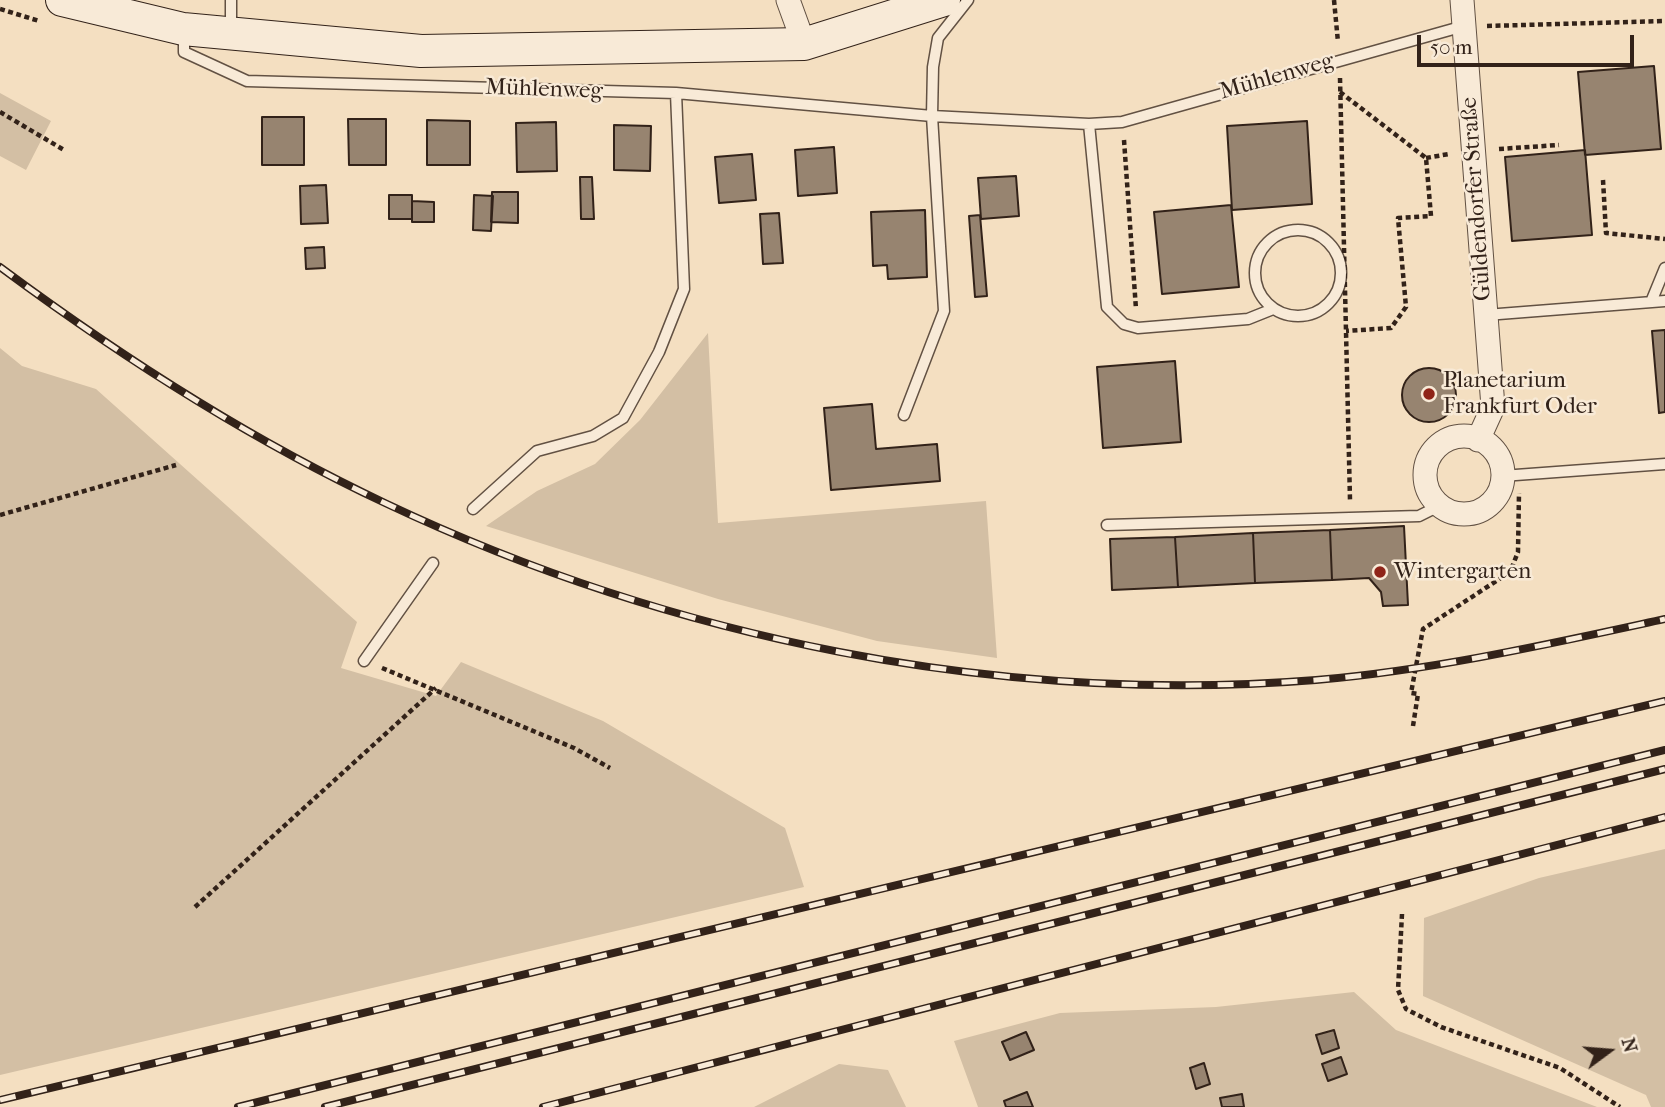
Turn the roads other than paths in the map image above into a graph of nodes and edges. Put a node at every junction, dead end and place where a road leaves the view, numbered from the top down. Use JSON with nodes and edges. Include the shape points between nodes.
{"nodes":[{"id":1,"x":62,"y":0,"type":"edge"},
{"id":2,"x":231,"y":0,"type":"edge"},
{"id":3,"x":788,"y":0,"type":"edge"},
{"id":4,"x":944,"y":0,"type":"edge"},
{"id":5,"x":968,"y":0,"type":"edge"},
{"id":6,"x":1462,"y":0,"type":"edge"},
{"id":7,"x":1464,"y":26,"type":"junction"},
{"id":8,"x":183,"y":29,"type":"junction"},
{"id":9,"x":231,"y":34,"type":"junction"},
{"id":10,"x":804,"y":44,"type":"junction"},
{"id":11,"x":676,"y":93,"type":"junction"},
{"id":12,"x":932,"y":116,"type":"junction"},
{"id":13,"x":1089,"y":124,"type":"junction"},
{"id":14,"x":1665,"y":268,"type":"edge"},
{"id":15,"x":1665,"y":301,"type":"edge"},
{"id":16,"x":1651,"y":302,"type":"junction"},
{"id":17,"x":1273,"y":309,"type":"junction"},
{"id":18,"x":1486,"y":315,"type":"junction"},
{"id":19,"x":904,"y":415,"type":"dead end"},
{"id":20,"x":1478,"y":440,"type":"junction"},
{"id":21,"x":1665,"y":464,"type":"edge"},
{"id":22,"x":1511,"y":476,"type":"junction"},
{"id":23,"x":1439,"y":506,"type":"junction"},
{"id":24,"x":473,"y":509,"type":"dead end"},
{"id":25,"x":1107,"y":525,"type":"dead end"},
{"id":26,"x":433,"y":563,"type":"dead end"},
{"id":27,"x":364,"y":661,"type":"road end"}],
"edges":[{"from":1,"to":8,"type":"street","name":"Mühlenweg"},
{"from":2,"to":9,"type":"lane"},
{"from":3,"to":10,"type":"street"},
{"from":4,"to":10,"type":"street","name":"Mühlenweg"},
{"from":5,"to":12,"type":"lane","via":[[938,38]]},
{"from":6,"to":7,"type":"street","name":"Güldendorfer Straße"},
{"from":7,"to":13,"type":"lane","name":"Mühlenweg","via":[[1122,122]]},
{"from":7,"to":18,"type":"street","name":"Güldendorfer Straße"},
{"from":8,"to":9,"type":"street","name":"Mühlenweg"},
{"from":8,"to":11,"type":"lane","name":"Mühlenweg","via":[[184,52],[247,81]]},
{"from":9,"to":10,"type":"street","name":"Mühlenweg","via":[[421,51]]},
{"from":11,"to":12,"type":"lane","name":"Mühlenweg"},
{"from":11,"to":24,"type":"lane","via":[[684,289],[659,352],[623,418],[593,436],[537,452]]},
{"from":12,"to":13,"type":"lane","name":"Mühlenweg"},
{"from":12,"to":19,"type":"lane","via":[[944,311]]},
{"from":13,"to":17,"type":"lane","via":[[1107,307],[1124,324],[1138,328],[1248,319]]},
{"from":14,"to":16,"type":"lane"},
{"from":15,"to":16,"type":"lane","name":"Güldendorfer Straße"},
{"from":16,"to":18,"type":"lane","name":"Güldendorfer Straße"},
{"from":17,"to":17,"type":"lane","via":[[1288,316],[1306,316],[1322,310],[1334,298],[1341,282],[1341,265],[1335,249],[1323,237],[1307,230],[1290,230],[1274,236],[1262,248],[1255,264],[1255,281],[1261,297]]},
{"from":18,"to":20,"type":"street","name":"Güldendorfer Straße","via":[[1493,407]]},
{"from":20,"to":22,"type":"street","via":[[1495,453]]},
{"from":20,"to":23,"type":"street","via":[[1455,438],[1434,450],[1425,473],[1431,497]]},
{"from":21,"to":22,"type":"lane"},
{"from":22,"to":23,"type":"street","via":[[1477,512],[1464,514]]},
{"from":23,"to":25,"type":"lane","via":[[1419,516]]},
{"from":26,"to":27,"type":"lane"}]}
